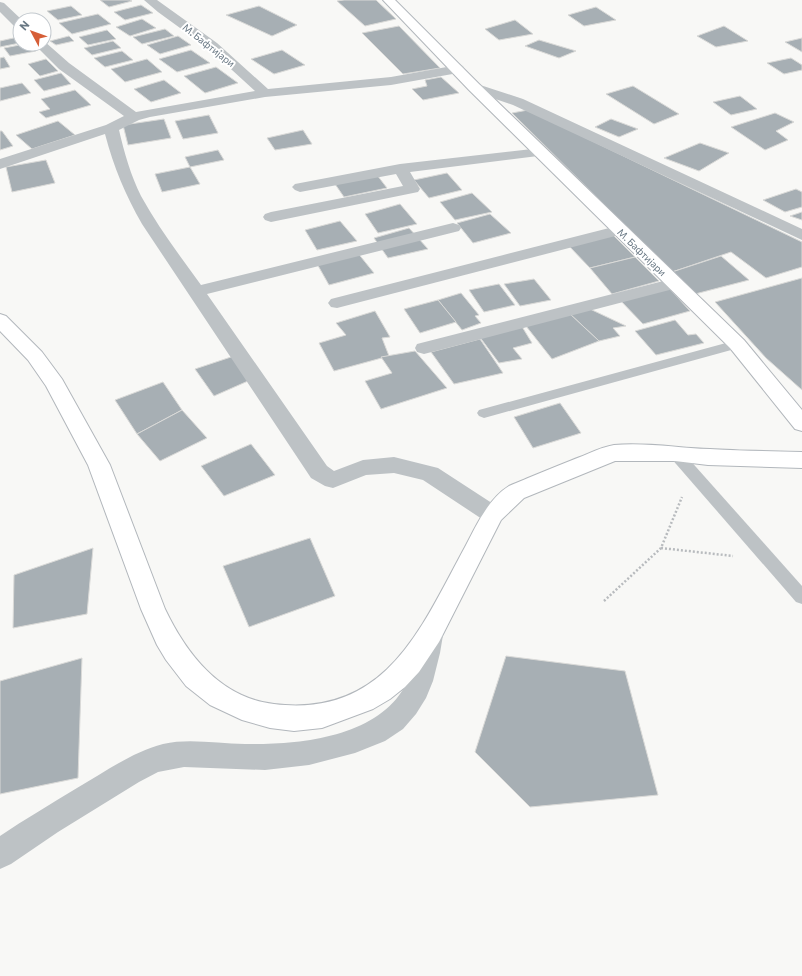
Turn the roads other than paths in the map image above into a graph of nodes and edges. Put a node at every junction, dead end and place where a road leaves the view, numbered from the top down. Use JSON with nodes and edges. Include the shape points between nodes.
{"nodes":[{"id":1,"x":150,"y":0,"type":"edge"},
{"id":2,"x":389,"y":0,"type":"edge"},
{"id":3,"x":0,"y":5,"type":"edge"},
{"id":4,"x":12,"y":17,"type":"edge"},
{"id":5,"x":49,"y":52,"type":"edge"},
{"id":6,"x":458,"y":69,"type":"junction"},
{"id":7,"x":474,"y":87,"type":"junction"},
{"id":8,"x":264,"y":93,"type":"junction"},
{"id":9,"x":134,"y":117,"type":"junction"},
{"id":10,"x":111,"y":128,"type":"junction"},
{"id":11,"x":541,"y":152,"type":"junction"},
{"id":12,"x":0,"y":164,"type":"edge"},
{"id":13,"x":400,"y":170,"type":"junction"},
{"id":14,"x":300,"y":187,"type":"dead end"},
{"id":15,"x":271,"y":217,"type":"dead end"},
{"id":16,"x":453,"y":228,"type":"dead end"},
{"id":17,"x":621,"y":230,"type":"junction"},
{"id":18,"x":802,"y":235,"type":"edge"},
{"id":19,"x":675,"y":283,"type":"junction"},
{"id":20,"x":197,"y":291,"type":"junction"},
{"id":21,"x":337,"y":303,"type":"dead end"},
{"id":22,"x":0,"y":320,"type":"edge"},
{"id":23,"x":737,"y":344,"type":"junction"},
{"id":24,"x":424,"y":348,"type":"dead end"},
{"id":25,"x":484,"y":413,"type":"dead end"},
{"id":26,"x":802,"y":424,"type":"edge"},
{"id":27,"x":675,"y":453,"type":"junction"},
{"id":28,"x":802,"y":460,"type":"edge"},
{"id":29,"x":493,"y":515,"type":"junction"},
{"id":30,"x":802,"y":597,"type":"edge"},
{"id":31,"x":430,"y":635,"type":"junction"},
{"id":32,"x":0,"y":854,"type":"edge"}],
"edges":[{"from":1,"to":8,"type":"street","name":"М. Бафтијари","via":[[213,46]]},
{"from":2,"to":6,"type":"main road","name":"М. Бафтијари"},
{"from":3,"to":4,"type":"street"},
{"from":5,"to":9,"type":"street"},
{"from":6,"to":7,"type":"main road","name":"М. Бафтијари"},
{"from":6,"to":8,"type":"street","via":[[391,80]]},
{"from":7,"to":11,"type":"main road","name":"М. Бафтијари"},
{"from":7,"to":18,"type":"street","name":"М. Бафтијари","via":[[518,102]]},
{"from":8,"to":9,"type":"street"},
{"from":9,"to":10,"type":"street"},
{"from":10,"to":12,"type":"street"},
{"from":10,"to":20,"type":"street","via":[[118,156],[133,195]]},
{"from":11,"to":13,"type":"street"},
{"from":11,"to":17,"type":"main road","name":"М. Бафтијари"},
{"from":13,"to":14,"type":"street"},
{"from":13,"to":15,"type":"street","via":[[412,189]]},
{"from":16,"to":20,"type":"street"},
{"from":17,"to":19,"type":"main road","name":"М. Бафтијари"},
{"from":17,"to":21,"type":"street"},
{"from":19,"to":23,"type":"main road","name":"М. Бафтијари"},
{"from":19,"to":24,"type":"street"},
{"from":20,"to":29,"type":"street","via":[[319,472],[334,480],[363,468],[394,465],[423,472]]},
{"from":22,"to":31,"type":"main road","via":[[35,356],[55,384],[99,465],[166,638],[184,665],[206,688],[251,712],[294,719],[322,716],[347,708],[381,691],[405,669]]},
{"from":23,"to":25,"type":"lane"},
{"from":23,"to":26,"type":"main road","name":"М. Бафтијари"},
{"from":27,"to":28,"type":"main road","via":[[708,457]]},
{"from":27,"to":29,"type":"main road","via":[[612,453],[516,492]]},
{"from":27,"to":30,"type":"lane"},
{"from":29,"to":31,"type":"main road"},
{"from":31,"to":32,"type":"street","via":[[424,666],[408,706],[382,730],[364,739],[296,754],[245,757],[190,754],[149,762]]}]}
